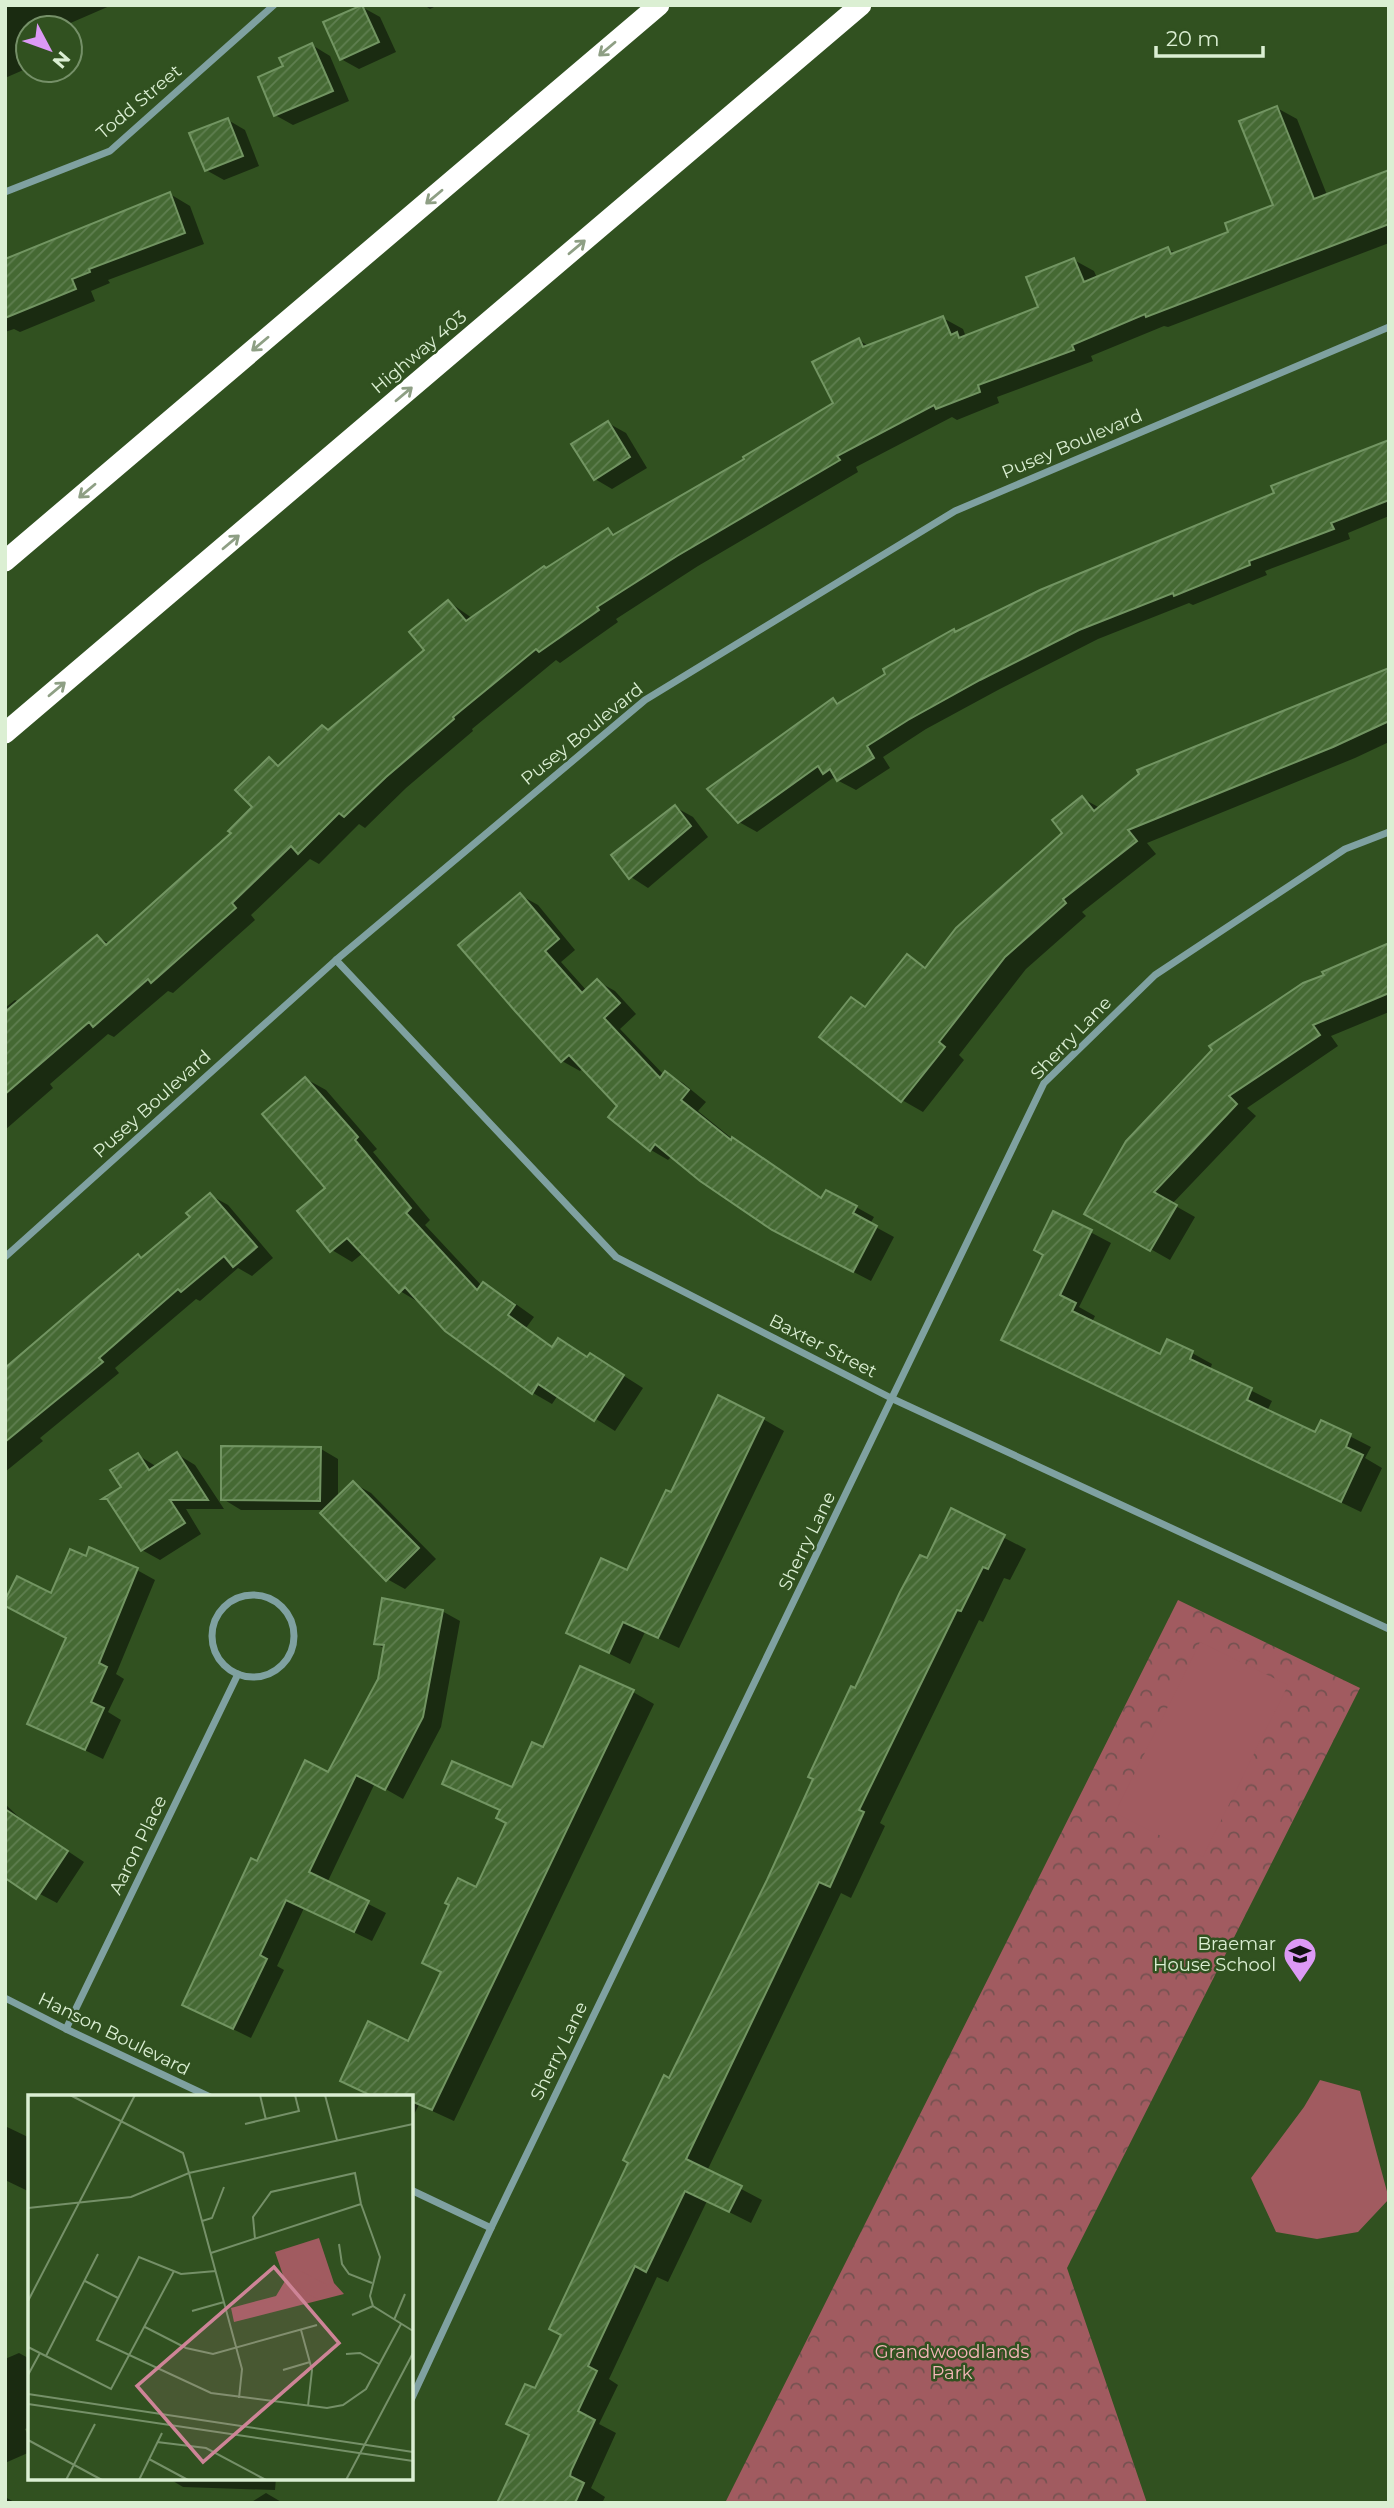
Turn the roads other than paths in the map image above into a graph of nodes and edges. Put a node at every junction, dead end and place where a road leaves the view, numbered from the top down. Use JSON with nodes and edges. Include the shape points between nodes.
{"nodes":[{"id":1,"x":274,"y":5,"type":"edge"},
{"id":2,"x":659,"y":5,"type":"edge"},
{"id":3,"x":862,"y":5,"type":"edge"},
{"id":4,"x":5,"y":192,"type":"edge"},
{"id":5,"x":1389,"y":327,"type":"edge"},
{"id":6,"x":5,"y":561,"type":"edge"},
{"id":7,"x":5,"y":733,"type":"edge"},
{"id":8,"x":1389,"y":832,"type":"edge"},
{"id":9,"x":336,"y":960,"type":"junction"},
{"id":10,"x":5,"y":1257,"type":"edge"},
{"id":11,"x":893,"y":1399,"type":"junction"},
{"id":12,"x":1389,"y":1629,"type":"edge"},
{"id":13,"x":238,"y":1674,"type":"junction"},
{"id":14,"x":5,"y":1998,"type":"edge"},
{"id":15,"x":66,"y":2029,"type":"junction"},
{"id":16,"x":206,"y":2095,"type":"edge"},
{"id":17,"x":413,"y":2191,"type":"edge"},
{"id":18,"x":491,"y":2228,"type":"junction"},
{"id":19,"x":413,"y":2396,"type":"edge"}],
"edges":[{"from":1,"to":4,"type":"street","name":"Todd Street","via":[[110,151]]},
{"from":2,"to":6,"type":"highway","one_way":true},
{"from":7,"to":3,"type":"highway","name":"Highway 403","one_way":true},
{"from":5,"to":9,"type":"street","name":"Pusey Boulevard","via":[[943,519],[645,700]]},
{"from":8,"to":11,"type":"street","name":"Sherry Lane","via":[[1345,849],[1155,975],[1044,1083]]},
{"from":9,"to":10,"type":"street","name":"Pusey Boulevard"},
{"from":9,"to":11,"type":"street","name":"Baxter Street","via":[[616,1257]]},
{"from":11,"to":12,"type":"street","name":"Baxter Street"},
{"from":11,"to":18,"type":"street","name":"Sherry Lane"},
{"from":13,"to":13,"type":"street","via":[[218,1658],[213,1646],[215,1620],[222,1609],[244,1596],[271,1599],[290,1619],[290,1652],[278,1669],[265,1675]]},
{"from":13,"to":15,"type":"street","name":"Aaron Place"},
{"from":14,"to":15,"type":"street","name":"Hanson Boulevard"},
{"from":15,"to":16,"type":"street","name":"Hanson Boulevard"},
{"from":17,"to":18,"type":"street"},
{"from":18,"to":19,"type":"street","name":"Sherry Lane"}]}
